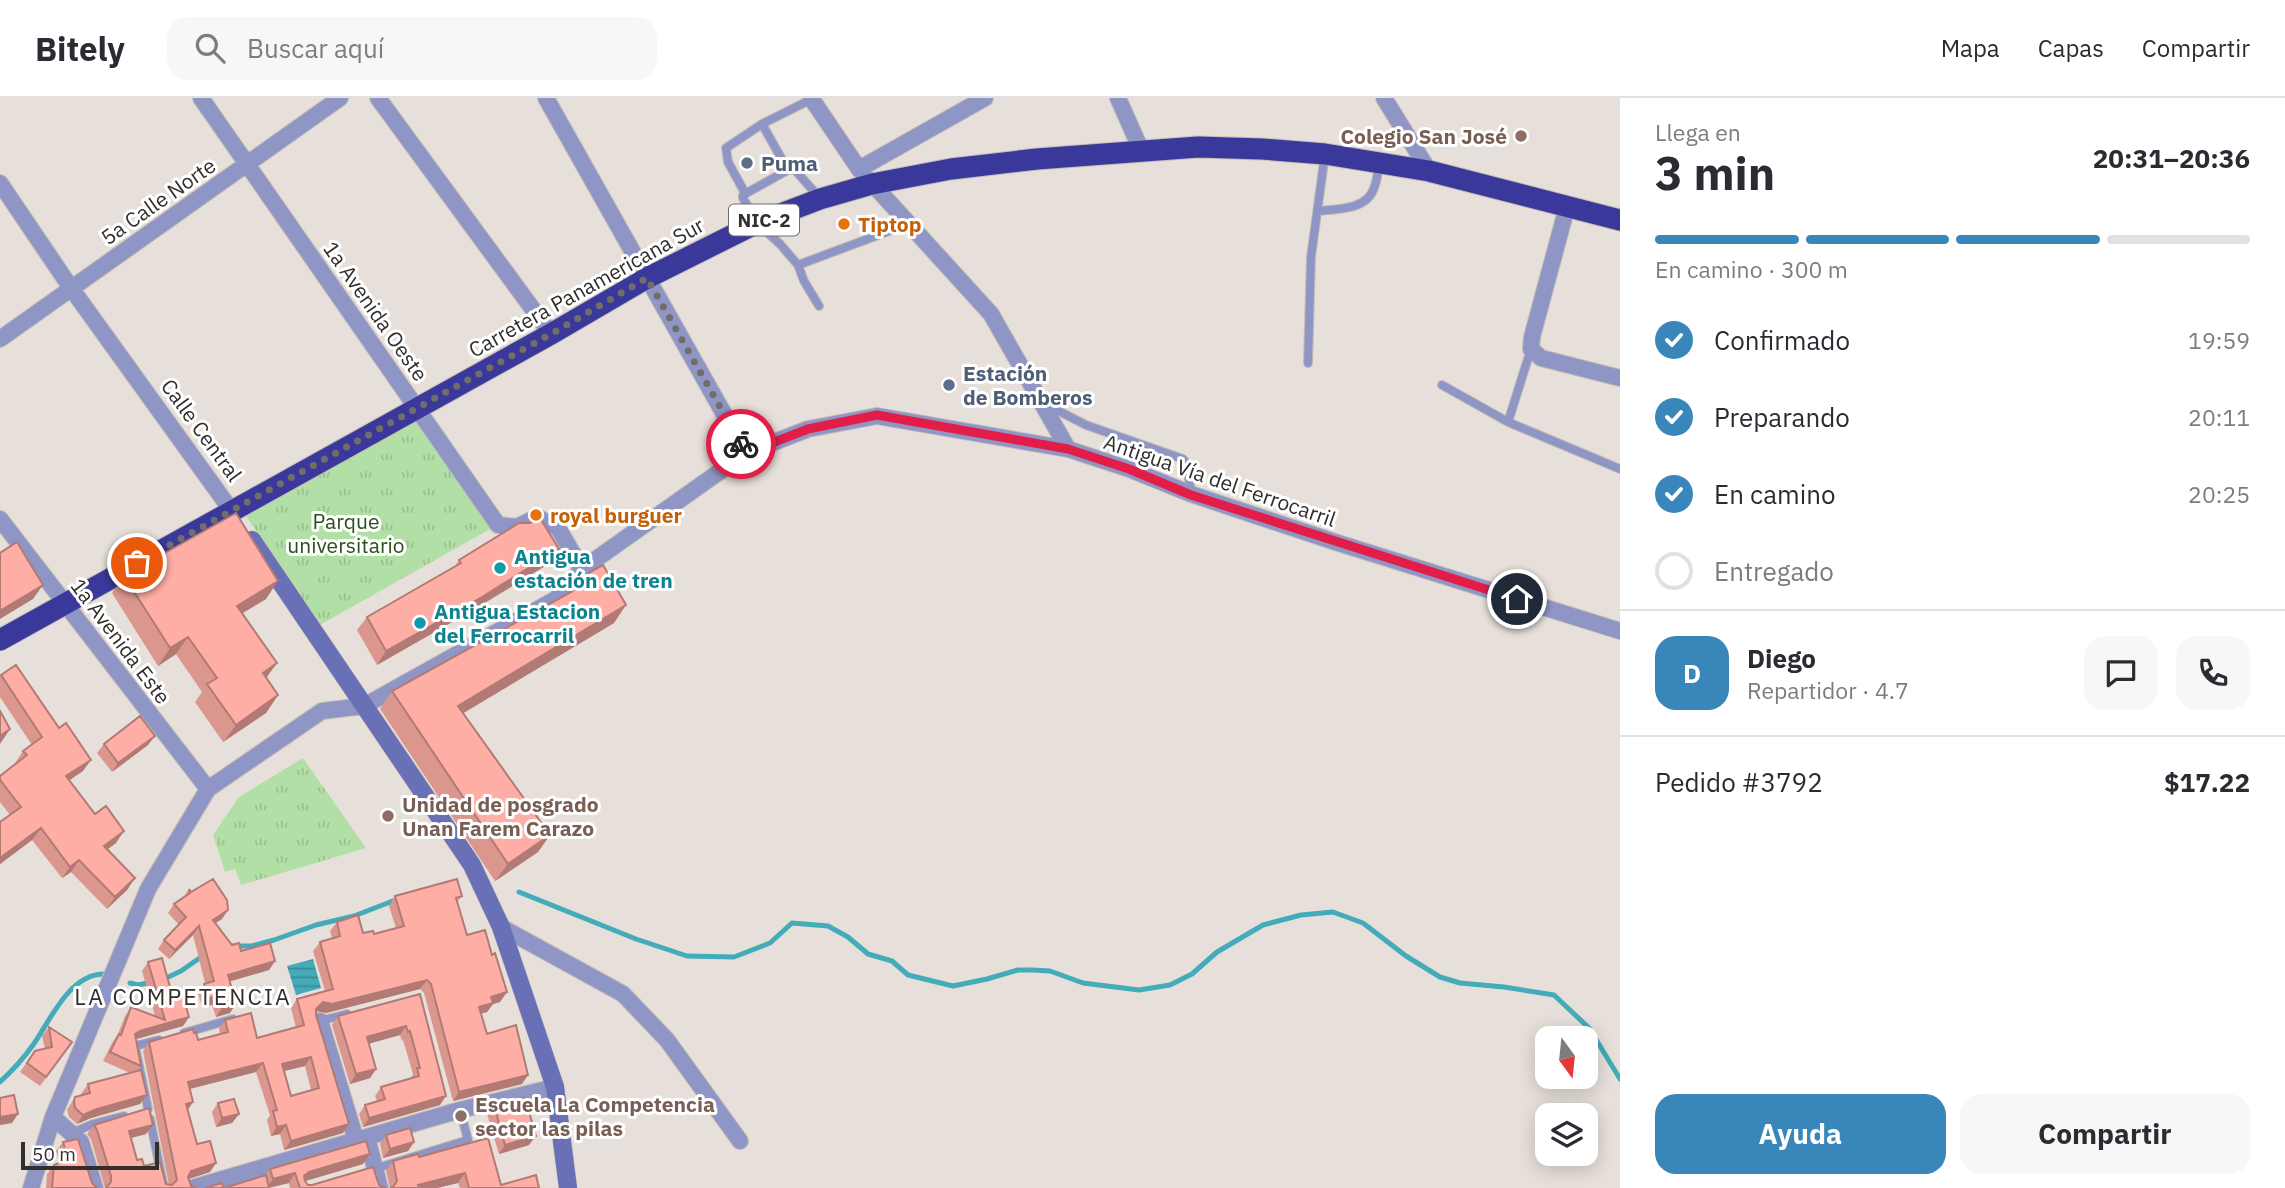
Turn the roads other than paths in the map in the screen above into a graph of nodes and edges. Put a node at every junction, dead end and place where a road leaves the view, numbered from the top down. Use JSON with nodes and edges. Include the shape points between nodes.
{"nodes":[{"id":1,"x":201,"y":98,"type":"edge"},
{"id":2,"x":340,"y":98,"type":"edge"},
{"id":3,"x":379,"y":98,"type":"edge"},
{"id":4,"x":546,"y":98,"type":"edge"},
{"id":5,"x":812,"y":98,"type":"edge"},
{"id":6,"x":985,"y":98,"type":"edge"},
{"id":7,"x":1118,"y":98,"type":"edge"},
{"id":8,"x":1384,"y":98,"type":"edge"},
{"id":9,"x":762,"y":124,"type":"junction"},
{"id":10,"x":1141,"y":150,"type":"junction"},
{"id":11,"x":1325,"y":154,"type":"junction"},
{"id":12,"x":1380,"y":162,"type":"junction"},
{"id":13,"x":247,"y":164,"type":"junction"},
{"id":14,"x":788,"y":170,"type":"junction"},
{"id":15,"x":1429,"y":171,"type":"junction"},
{"id":16,"x":866,"y":176,"type":"junction"},
{"id":17,"x":0,"y":183,"type":"edge"},
{"id":18,"x":745,"y":193,"type":"junction"},
{"id":19,"x":820,"y":199,"type":"junction"},
{"id":20,"x":1567,"y":207,"type":"junction"},
{"id":21,"x":1318,"y":211,"type":"junction"},
{"id":22,"x":1620,"y":220,"type":"edge"},
{"id":23,"x":757,"y":223,"type":"junction"},
{"id":24,"x":908,"y":224,"type":"junction"},
{"id":25,"x":798,"y":265,"type":"junction"},
{"id":26,"x":647,"y":278,"type":"junction"},
{"id":27,"x":71,"y":288,"type":"junction"},
{"id":28,"x":819,"y":306,"type":"dead end"},
{"id":29,"x":551,"y":334,"type":"junction"},
{"id":30,"x":0,"y":338,"type":"edge"},
{"id":31,"x":1531,"y":349,"type":"junction"},
{"id":32,"x":1308,"y":363,"type":"dead end"},
{"id":33,"x":1620,"y":379,"type":"edge"},
{"id":34,"x":1441,"y":385,"type":"dead end"},
{"id":35,"x":1041,"y":402,"type":"junction"},
{"id":36,"x":418,"y":407,"type":"junction"},
{"id":37,"x":1508,"y":422,"type":"junction"},
{"id":38,"x":1068,"y":449,"type":"junction"},
{"id":39,"x":746,"y":453,"type":"junction"},
{"id":40,"x":1620,"y":469,"type":"edge"},
{"id":41,"x":1191,"y":495,"type":"junction"},
{"id":42,"x":231,"y":510,"type":"junction"},
{"id":43,"x":0,"y":519,"type":"edge"},
{"id":44,"x":582,"y":569,"type":"junction"},
{"id":45,"x":66,"y":603,"type":"junction"},
{"id":46,"x":1620,"y":631,"type":"edge"},
{"id":47,"x":0,"y":640,"type":"edge"},
{"id":48,"x":364,"y":706,"type":"junction"},
{"id":49,"x":208,"y":789,"type":"junction"},
{"id":50,"x":500,"y":927,"type":"junction"},
{"id":51,"x":357,"y":1012,"type":"edge"},
{"id":52,"x":237,"y":1018,"type":"edge"},
{"id":53,"x":320,"y":1021,"type":"joint"},
{"id":54,"x":555,"y":1087,"type":"junction"},
{"id":55,"x":452,"y":1107,"type":"junction"},
{"id":56,"x":148,"y":1109,"type":"junction"},
{"id":57,"x":53,"y":1117,"type":"junction"},
{"id":58,"x":72,"y":1133,"type":"junction"},
{"id":59,"x":362,"y":1139,"type":"junction"},
{"id":60,"x":740,"y":1141,"type":"dead end"},
{"id":61,"x":369,"y":1170,"type":"junction"},
{"id":62,"x":31,"y":1188,"type":"edge"},
{"id":63,"x":95,"y":1188,"type":"edge"},
{"id":64,"x":164,"y":1188,"type":"edge"},
{"id":65,"x":192,"y":1188,"type":"edge"},
{"id":66,"x":380,"y":1188,"type":"edge"},
{"id":67,"x":568,"y":1188,"type":"edge"}],
"edges":[{"from":1,"to":13,"type":"street","name":"1a Avenida Oeste"},
{"from":2,"to":13,"type":"street","name":"5a Calle Norte"},
{"from":3,"to":29,"type":"street"},
{"from":4,"to":26,"type":"street"},
{"from":5,"to":9,"type":"lane"},
{"from":5,"to":16,"type":"street"},
{"from":6,"to":16,"type":"street"},
{"from":7,"to":10,"type":"street"},
{"from":8,"to":15,"type":"street"},
{"from":9,"to":14,"type":"lane"},
{"from":9,"to":18,"type":"lane","via":[[726,148],[728,162]]},
{"from":10,"to":11,"type":"highway","name":"Carretera Panamericana Sur","number":"NIC-2","via":[[1198,147]]},
{"from":10,"to":16,"type":"highway","name":"Carretera Panamericana Sur","number":"NIC-2"},
{"from":11,"to":12,"type":"highway","name":"Carretera Panamericana Sur","number":"NIC-2"},
{"from":11,"to":21,"type":"lane"},
{"from":12,"to":15,"type":"highway","name":"Carretera Panamericana Sur","number":"NIC-2"},
{"from":12,"to":21,"type":"lane","via":[[1374,191],[1368,197],[1356,206]]},
{"from":13,"to":27,"type":"street","name":"5a Calle Norte"},
{"from":13,"to":36,"type":"street","name":"1a Avenida Oeste"},
{"from":14,"to":18,"type":"lane"},
{"from":14,"to":19,"type":"lane","via":[[795,170]]},
{"from":15,"to":20,"type":"highway","name":"Carretera Panamericana Sur","number":"NIC-2"},
{"from":16,"to":19,"type":"highway","name":"Carretera Panamericana Sur","number":"NIC-2"},
{"from":16,"to":24,"type":"street"},
{"from":17,"to":27,"type":"street","name":"Calle Central"},
{"from":18,"to":23,"type":"lane","via":[[743,198]]},
{"from":19,"to":23,"type":"highway","name":"Carretera Panamericana Sur","number":"NIC-2"},
{"from":20,"to":22,"type":"highway","name":"Carretera Panamericana Sur","number":"NIC-2"},
{"from":20,"to":31,"type":"street"},
{"from":21,"to":32,"type":"lane","via":[[1311,257]]},
{"from":23,"to":25,"type":"lane"},
{"from":23,"to":26,"type":"highway","name":"Carretera Panamericana Sur","number":"NIC-2"},
{"from":24,"to":25,"type":"lane"},
{"from":24,"to":35,"type":"street","via":[[990,314]]},
{"from":25,"to":28,"type":"lane"},
{"from":26,"to":29,"type":"highway","name":"Carretera Panamericana Sur","number":"NIC-2"},
{"from":26,"to":39,"type":"street"},
{"from":27,"to":30,"type":"street","name":"5a Calle Norte"},
{"from":27,"to":42,"type":"street","name":"Calle Central"},
{"from":29,"to":36,"type":"highway","name":"Carretera Panamericana Sur","number":"NIC-2"},
{"from":31,"to":33,"type":"street","via":[[1541,358]]},
{"from":31,"to":37,"type":"lane"},
{"from":34,"to":37,"type":"lane"},
{"from":35,"to":38,"type":"street"},
{"from":35,"to":41,"type":"lane","via":[[1086,425],[1183,459]]},
{"from":36,"to":42,"type":"highway","name":"Carretera Panamericana Sur","number":"NIC-2"},
{"from":36,"to":44,"type":"street","name":"1a Avenida Oeste","via":[[498,525],[517,527],[537,517],[558,528]]},
{"from":37,"to":40,"type":"lane"},
{"from":38,"to":39,"type":"street","name":"Antigua Vía del Ferrocarril","via":[[877,415],[808,429]]},
{"from":38,"to":41,"type":"street","name":"Antigua Vía del Ferrocarril"},
{"from":39,"to":44,"type":"street","name":"Antigua Vía del Ferrocarril"},
{"from":41,"to":46,"type":"street","name":"Antigua Vía del Ferrocarril"},
{"from":42,"to":45,"type":"highway","name":"Carretera Panamericana Sur","number":"NIC-2"},
{"from":42,"to":48,"type":"main road","name":"Calle Central"},
{"from":43,"to":45,"type":"street","name":"1a Avenida Este"},
{"from":44,"to":48,"type":"street","name":"Antigua Vía del Ferrocarril","via":[[556,599]]},
{"from":45,"to":47,"type":"highway","name":"Carretera Panamericana Sur","number":"NIC-2"},
{"from":45,"to":49,"type":"street","name":"1a Avenida Este"},
{"from":48,"to":49,"type":"street","name":"Antigua Vía del Ferrocarril","via":[[323,711]]},
{"from":48,"to":50,"type":"main road","name":"Calle Central","via":[[472,866]]},
{"from":49,"to":57,"type":"street","name":"Antigua Vía del Ferrocarril","via":[[148,889]]},
{"from":50,"to":54,"type":"main road","name":"Calle Central"},
{"from":50,"to":60,"type":"street","via":[[623,994],[667,1040]]},
{"from":51,"to":53,"type":"lane"},
{"from":52,"to":56,"type":"lane","via":[[135,1046]]},
{"from":53,"to":59,"type":"street"},
{"from":54,"to":55,"type":"street"},
{"from":54,"to":67,"type":"main road","name":"Calle Central"},
{"from":55,"to":59,"type":"street"},
{"from":55,"to":61,"type":"lane","via":[[468,1140]]},
{"from":56,"to":58,"type":"lane"},
{"from":56,"to":64,"type":"lane"},
{"from":57,"to":58,"type":"street"},
{"from":57,"to":62,"type":"street","name":"Antigua Vía del Ferrocarril"},
{"from":58,"to":63,"type":"street","via":[[81,1142]]},
{"from":59,"to":61,"type":"street"},
{"from":59,"to":65,"type":"street"},
{"from":61,"to":66,"type":"street"}]}
